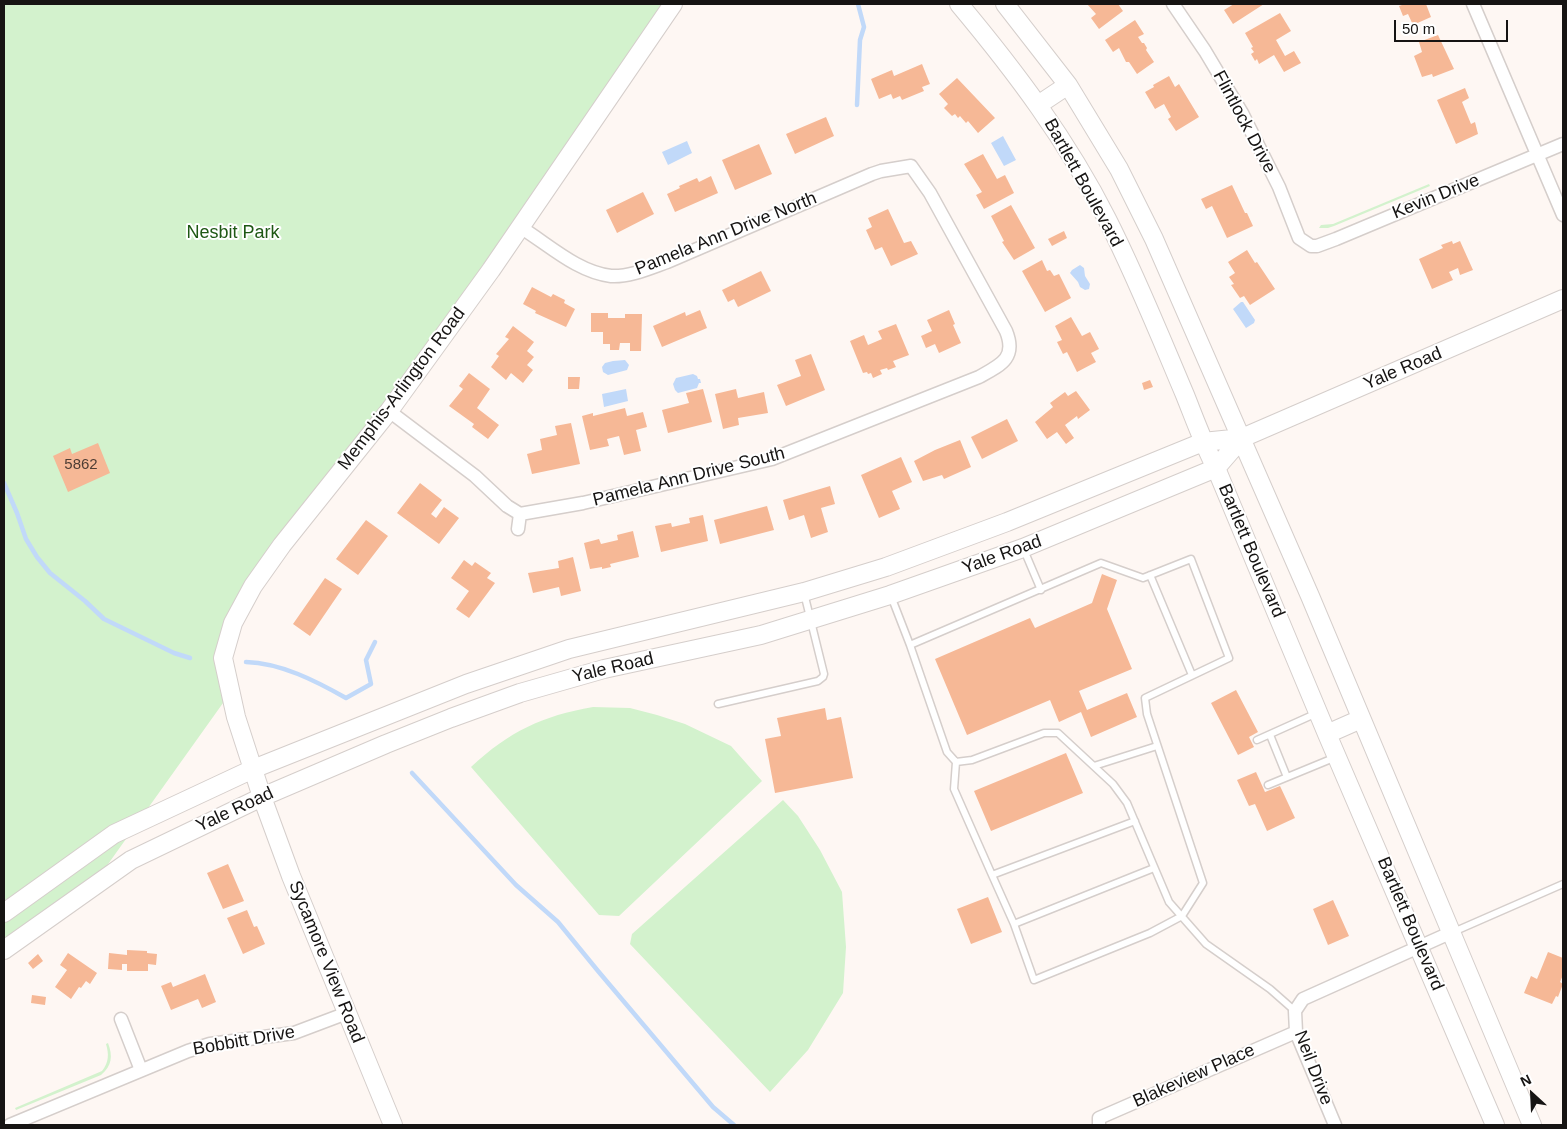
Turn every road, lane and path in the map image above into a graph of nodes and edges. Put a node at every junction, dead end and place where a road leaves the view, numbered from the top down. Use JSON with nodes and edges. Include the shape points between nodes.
{"nodes":[{"id":1,"x":673,"y":4,"type":"edge"},
{"id":2,"x":959,"y":4,"type":"edge"},
{"id":3,"x":1005,"y":4,"type":"edge"},
{"id":4,"x":1173,"y":4,"type":"edge"},
{"id":5,"x":1473,"y":4,"type":"edge"},
{"id":6,"x":1068,"y":85,"type":"junction"},
{"id":7,"x":1038,"y":105,"type":"junction"},
{"id":8,"x":1563,"y":144,"type":"edge"},
{"id":9,"x":1538,"y":155,"type":"junction"},
{"id":10,"x":1563,"y":215,"type":"edge"},
{"id":11,"x":520,"y":227,"type":"junction"},
{"id":12,"x":1308,"y":244,"type":"joint"},
{"id":13,"x":1563,"y":299,"type":"edge"},
{"id":14,"x":1006,"y":359,"type":"joint"},
{"id":15,"x":389,"y":411,"type":"junction"},
{"id":16,"x":1242,"y":438,"type":"junction"},
{"id":17,"x":1203,"y":442,"type":"junction"},
{"id":18,"x":1216,"y":468,"type":"junction"},
{"id":19,"x":520,"y":514,"type":"junction"},
{"id":20,"x":518,"y":529,"type":"dead end"},
{"id":21,"x":1023,"y":548,"type":"junction"},
{"id":22,"x":1150,"y":575,"type":"junction"},
{"id":23,"x":1041,"y":590,"type":"junction"},
{"id":24,"x":804,"y":592,"type":"junction"},
{"id":25,"x":890,"y":595,"type":"junction"},
{"id":26,"x":811,"y":620,"type":"junction"},
{"id":27,"x":910,"y":645,"type":"junction"},
{"id":28,"x":1192,"y":675,"type":"junction"},
{"id":29,"x":718,"y":704,"type":"dead end"},
{"id":30,"x":1319,"y":713,"type":"junction"},
{"id":31,"x":1361,"y":719,"type":"junction"},
{"id":32,"x":1327,"y":734,"type":"junction"},
{"id":33,"x":1270,"y":735,"type":"junction"},
{"id":34,"x":1257,"y":740,"type":"dead end"},
{"id":35,"x":1158,"y":746,"type":"junction"},
{"id":36,"x":1337,"y":756,"type":"junction"},
{"id":37,"x":956,"y":762,"type":"junction"},
{"id":38,"x":1094,"y":766,"type":"junction"},
{"id":39,"x":253,"y":769,"type":"junction"},
{"id":40,"x":1287,"y":777,"type":"junction"},
{"id":41,"x":1268,"y":784,"type":"dead end"},
{"id":42,"x":262,"y":797,"type":"junction"},
{"id":43,"x":1135,"y":821,"type":"junction"},
{"id":44,"x":1154,"y":868,"type":"junction"},
{"id":45,"x":992,"y":874,"type":"junction"},
{"id":46,"x":1563,"y":884,"type":"edge"},
{"id":47,"x":4,"y":913,"type":"edge"},
{"id":48,"x":1182,"y":916,"type":"junction"},
{"id":49,"x":1014,"y":924,"type":"junction"},
{"id":50,"x":1450,"y":933,"type":"junction"},
{"id":51,"x":1420,"y":947,"type":"junction"},
{"id":52,"x":4,"y":950,"type":"edge"},
{"id":53,"x":1295,"y":1011,"type":"junction"},
{"id":54,"x":347,"y":1013,"type":"junction"},
{"id":55,"x":121,"y":1019,"type":"dead end"},
{"id":56,"x":1296,"y":1032,"type":"junction"},
{"id":57,"x":141,"y":1070,"type":"junction"},
{"id":58,"x":10,"y":1125,"type":"edge"},
{"id":59,"x":393,"y":1125,"type":"edge"},
{"id":60,"x":1099,"y":1125,"type":"edge"},
{"id":61,"x":1335,"y":1125,"type":"edge"},
{"id":62,"x":1495,"y":1125,"type":"edge"},
{"id":63,"x":1532,"y":1125,"type":"edge"}],
"edges":[{"from":1,"to":11,"type":"main road","name":"Memphis-Arlington Road"},
{"from":2,"to":7,"type":"main road","name":"Bartlett Boulevard"},
{"from":3,"to":6,"type":"main road","name":"Bartlett Boulevard"},
{"from":4,"to":12,"type":"street","name":"Flintlock Drive","via":[[1242,113],[1279,188],[1299,238]]},
{"from":5,"to":9,"type":"street"},
{"from":6,"to":7,"type":"main road"},
{"from":6,"to":16,"type":"main road","name":"Bartlett Boulevard","via":[[1136,200]]},
{"from":7,"to":17,"type":"main road","name":"Bartlett Boulevard","via":[[1068,149],[1106,218],[1141,291]]},
{"from":8,"to":9,"type":"street","name":"Kevin Drive"},
{"from":9,"to":10,"type":"street"},
{"from":9,"to":12,"type":"street","name":"Kevin Drive","via":[[1322,244]]},
{"from":11,"to":14,"type":"street","name":"Pamela Ann Drive North","via":[[580,266],[612,276],[629,274],[658,265],[872,174],[911,166],[930,193],[1006,330],[1010,345]]},
{"from":11,"to":15,"type":"main road","name":"Memphis-Arlington Road"},
{"from":13,"to":16,"type":"main road","name":"Yale Road"},
{"from":14,"to":19,"type":"street","name":"Pamela Ann Drive South","via":[[980,377],[772,459],[583,503]]},
{"from":15,"to":19,"type":"street"},
{"from":15,"to":39,"type":"main road","name":"Memphis-Arlington Road","via":[[282,544],[253,586],[233,623],[223,658],[236,717]]},
{"from":16,"to":17,"type":"main road","name":"Yale Road"},
{"from":16,"to":18,"type":"main road","name":"Yale Road"},
{"from":16,"to":31,"type":"main road","name":"Bartlett Boulevard"},
{"from":17,"to":18,"type":"main road","name":"Bartlett Boulevard"},
{"from":17,"to":24,"type":"main road","name":"Yale Road","via":[[998,526],[886,567]]},
{"from":18,"to":21,"type":"main road","name":"Yale Road"},
{"from":18,"to":30,"type":"main road","name":"Bartlett Boulevard"},
{"from":19,"to":20,"type":"street"},
{"from":21,"to":23,"type":"lane"},
{"from":21,"to":25,"type":"main road","name":"Yale Road"},
{"from":22,"to":23,"type":"lane","via":[[1143,578],[1101,563]]},
{"from":22,"to":28,"type":"lane"},
{"from":22,"to":28,"type":"lane","via":[[1191,559],[1230,658]]},
{"from":23,"to":27,"type":"lane"},
{"from":24,"to":26,"type":"lane"},
{"from":24,"to":39,"type":"main road","name":"Yale Road","via":[[569,650],[505,670]]},
{"from":25,"to":26,"type":"main road","name":"Yale Road"},
{"from":25,"to":27,"type":"lane"},
{"from":26,"to":29,"type":"lane","via":[[824,677]]},
{"from":26,"to":42,"type":"main road","name":"Yale Road","via":[[761,635],[604,669],[520,693],[418,731]]},
{"from":27,"to":37,"type":"lane","via":[[947,752]]},
{"from":28,"to":35,"type":"lane","via":[[1145,698]]},
{"from":30,"to":32,"type":"main road","name":"Bartlett Boulevard"},
{"from":30,"to":33,"type":"lane"},
{"from":31,"to":32,"type":"main road"},
{"from":31,"to":50,"type":"main road","name":"Bartlett Boulevard"},
{"from":32,"to":36,"type":"main road","name":"Bartlett Boulevard"},
{"from":33,"to":34,"type":"lane"},
{"from":33,"to":40,"type":"lane"},
{"from":35,"to":38,"type":"lane"},
{"from":35,"to":48,"type":"lane","via":[[1203,883]]},
{"from":36,"to":40,"type":"lane"},
{"from":36,"to":51,"type":"main road","name":"Bartlett Boulevard"},
{"from":37,"to":38,"type":"lane","via":[[972,760],[1044,733],[1058,734]]},
{"from":37,"to":45,"type":"lane","via":[[954,789]]},
{"from":38,"to":43,"type":"lane","via":[[1113,784]]},
{"from":39,"to":42,"type":"main road","name":"Memphis-Arlington Road"},
{"from":39,"to":47,"type":"main road","name":"Yale Road","via":[[114,834]]},
{"from":40,"to":41,"type":"lane"},
{"from":42,"to":52,"type":"main road","name":"Yale Road","via":[[132,860]]},
{"from":42,"to":54,"type":"main road","name":"Sycamore View Road"},
{"from":43,"to":44,"type":"lane"},
{"from":43,"to":45,"type":"lane"},
{"from":44,"to":48,"type":"lane","via":[[1168,902]]},
{"from":44,"to":49,"type":"lane"},
{"from":45,"to":49,"type":"lane"},
{"from":46,"to":50,"type":"lane"},
{"from":48,"to":49,"type":"lane","via":[[1150,933],[1034,980]]},
{"from":48,"to":53,"type":"lane","via":[[1206,944]]},
{"from":50,"to":51,"type":"street"},
{"from":50,"to":63,"type":"main road","name":"Bartlett Boulevard"},
{"from":51,"to":53,"type":"street","via":[[1303,999]]},
{"from":51,"to":62,"type":"main road","name":"Bartlett Boulevard"},
{"from":53,"to":56,"type":"street","name":"Neil Drive"},
{"from":54,"to":57,"type":"street","name":"Bobbitt Drive","via":[[294,1033],[210,1044]]},
{"from":54,"to":59,"type":"main road","name":"Sycamore View Road"},
{"from":55,"to":57,"type":"street"},
{"from":56,"to":60,"type":"street","name":"Blakeview Place","via":[[1099,1118]]},
{"from":56,"to":61,"type":"street","name":"Neil Drive"},
{"from":57,"to":58,"type":"street","name":"Bobbitt Drive"}]}
